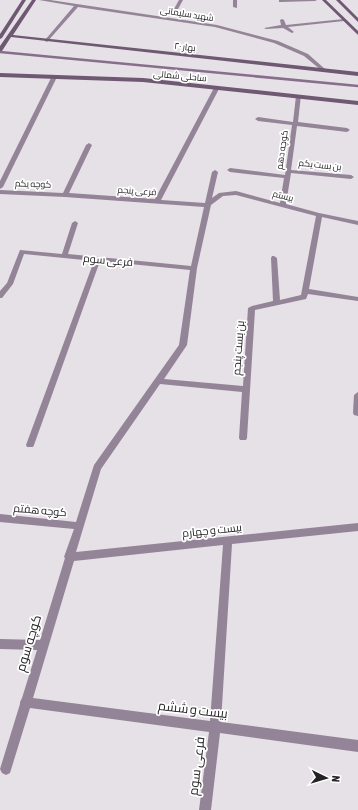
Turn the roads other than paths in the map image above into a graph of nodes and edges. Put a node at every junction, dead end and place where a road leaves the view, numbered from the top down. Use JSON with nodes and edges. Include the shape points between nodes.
{"nodes":[{"id":1,"x":24,"y":0,"type":"edge"},
{"id":2,"x":34,"y":0,"type":"edge"},
{"id":3,"x":41,"y":0,"type":"edge"},
{"id":4,"x":181,"y":0,"type":"edge"},
{"id":5,"x":235,"y":0,"type":"edge"},
{"id":6,"x":315,"y":0,"type":"edge"},
{"id":7,"x":324,"y":0,"type":"edge"},
{"id":8,"x":338,"y":0,"type":"edge"},
{"id":9,"x":281,"y":1,"type":"dead end"},
{"id":10,"x":76,"y":6,"type":"junction"},
{"id":11,"x":235,"y":7,"type":"dead end"},
{"id":12,"x":176,"y":8,"type":"dead end"},
{"id":13,"x":282,"y":20,"type":"dead end"},
{"id":14,"x":344,"y":20,"type":"junction"},
{"id":15,"x":358,"y":21,"type":"edge"},
{"id":16,"x":284,"y":26,"type":"junction"},
{"id":17,"x":266,"y":28,"type":"dead end"},
{"id":18,"x":292,"y":32,"type":"dead end"},
{"id":19,"x":358,"y":34,"type":"edge"},
{"id":20,"x":1,"y":36,"type":"edge"},
{"id":21,"x":10,"y":36,"type":"junction"},
{"id":22,"x":47,"y":41,"type":"junction"},
{"id":23,"x":0,"y":50,"type":"edge"},
{"id":24,"x":323,"y":69,"type":"junction"},
{"id":25,"x":358,"y":74,"type":"edge"},
{"id":26,"x":0,"y":75,"type":"edge"},
{"id":27,"x":54,"y":77,"type":"junction"},
{"id":28,"x":217,"y":87,"type":"junction"},
{"id":29,"x":299,"y":96,"type":"junction"},
{"id":30,"x":358,"y":103,"type":"edge"},
{"id":31,"x":258,"y":119,"type":"dead end"},
{"id":32,"x":294,"y":124,"type":"junction"},
{"id":33,"x":347,"y":130,"type":"dead end"},
{"id":34,"x":89,"y":145,"type":"dead end"},
{"id":35,"x":230,"y":170,"type":"dead end"},
{"id":36,"x":215,"y":172,"type":"dead end"},
{"id":37,"x":287,"y":174,"type":"junction"},
{"id":38,"x":351,"y":177,"type":"dead end"},
{"id":39,"x":0,"y":187,"type":"edge"},
{"id":40,"x":0,"y":192,"type":"edge"},
{"id":41,"x":65,"y":194,"type":"junction"},
{"id":42,"x":157,"y":202,"type":"junction"},
{"id":43,"x":207,"y":205,"type":"junction"},
{"id":44,"x":282,"y":206,"type":"junction"},
{"id":45,"x":319,"y":215,"type":"junction"},
{"id":46,"x":75,"y":223,"type":"dead end"},
{"id":47,"x":358,"y":223,"type":"edge"},
{"id":48,"x":64,"y":256,"type":"junction"},
{"id":49,"x":274,"y":258,"type":"dead end"},
{"id":50,"x":98,"y":259,"type":"junction"},
{"id":51,"x":194,"y":268,"type":"junction"},
{"id":52,"x":305,"y":291,"type":"junction"},
{"id":53,"x":0,"y":296,"type":"edge"},
{"id":54,"x":358,"y":299,"type":"edge"},
{"id":55,"x":277,"y":303,"type":"junction"},
{"id":56,"x":158,"y":381,"type":"junction"},
{"id":57,"x":246,"y":389,"type":"junction"},
{"id":58,"x":358,"y":395,"type":"edge"},
{"id":59,"x":357,"y":413,"type":"dead end"},
{"id":60,"x":243,"y":438,"type":"dead end"},
{"id":61,"x":30,"y":445,"type":"dead end"},
{"id":62,"x":0,"y":518,"type":"edge"},
{"id":63,"x":79,"y":526,"type":"junction"},
{"id":64,"x":358,"y":527,"type":"edge"},
{"id":65,"x":228,"y":540,"type":"junction"},
{"id":66,"x":69,"y":557,"type":"junction"},
{"id":67,"x":0,"y":644,"type":"edge"},
{"id":68,"x":42,"y":645,"type":"junction"},
{"id":69,"x":25,"y":702,"type":"junction"},
{"id":70,"x":215,"y":726,"type":"junction"},
{"id":71,"x":358,"y":746,"type":"edge"},
{"id":72,"x":6,"y":769,"type":"dead end"},
{"id":73,"x":205,"y":810,"type":"edge"}],
"edges":[{"from":1,"to":20,"type":"street"},
{"from":2,"to":21,"type":"street"},
{"from":3,"to":10,"type":"street","name":"شهید سلیمانی"},
{"from":4,"to":12,"type":"street"},
{"from":5,"to":11,"type":"street"},
{"from":6,"to":9,"type":"street"},
{"from":7,"to":14,"type":"street"},
{"from":8,"to":15,"type":"street"},
{"from":10,"to":22,"type":"street"},
{"from":10,"to":24,"type":"street","name":"شهید سلیمانی","via":[[215,26],[276,42],[306,56]]},
{"from":13,"to":16,"type":"street"},
{"from":14,"to":16,"type":"street"},
{"from":14,"to":19,"type":"street"},
{"from":16,"to":17,"type":"street"},
{"from":16,"to":18,"type":"street"},
{"from":20,"to":21,"type":"street"},
{"from":21,"to":22,"type":"street","name":"بهار ۲۰"},
{"from":21,"to":23,"type":"street"},
{"from":22,"to":24,"type":"street","name":"بهار ۲۰"},
{"from":24,"to":25,"type":"street","name":"بهار ۲۰"},
{"from":26,"to":27,"type":"street","name":"ساحلی شمالی"},
{"from":27,"to":28,"type":"street","name":"ساحلی شمالی","via":[[143,80]]},
{"from":27,"to":39,"type":"street"},
{"from":28,"to":29,"type":"street","name":"ساحلی شمالی"},
{"from":28,"to":42,"type":"street"},
{"from":29,"to":30,"type":"street","name":"ساحلی شمالی"},
{"from":29,"to":32,"type":"street","name":"کوچه دهم"},
{"from":31,"to":32,"type":"street"},
{"from":32,"to":33,"type":"street"},
{"from":32,"to":37,"type":"street","name":"کوچه دهم"},
{"from":34,"to":41,"type":"street"},
{"from":35,"to":37,"type":"street","name":"بن بست یکم"},
{"from":36,"to":43,"type":"street","name":"کوچه سوم"},
{"from":37,"to":38,"type":"street","name":"بن بست یکم"},
{"from":37,"to":44,"type":"street","name":"کوچه دهم"},
{"from":40,"to":41,"type":"street","name":"کوچه یکم"},
{"from":41,"to":42,"type":"street","name":"فرعی پنجم"},
{"from":42,"to":43,"type":"street","name":"فرعی پنجم"},
{"from":43,"to":44,"type":"street","name":"بیستم","via":[[221,194],[236,193]]},
{"from":43,"to":51,"type":"street","name":"کوچه سوم"},
{"from":44,"to":45,"type":"street","name":"بیستم"},
{"from":45,"to":47,"type":"street","name":"بیستم"},
{"from":45,"to":52,"type":"street"},
{"from":46,"to":48,"type":"street"},
{"from":48,"to":50,"type":"street","name":"فرعی سوم"},
{"from":48,"to":53,"type":"street","name":"فرعی سوم","via":[[22,252],[10,284]]},
{"from":49,"to":55,"type":"street"},
{"from":50,"to":51,"type":"street","name":"فرعی سوم"},
{"from":50,"to":61,"type":"street"},
{"from":51,"to":56,"type":"street","name":"کوچه سوم","via":[[183,345]]},
{"from":52,"to":54,"type":"street"},
{"from":52,"to":55,"type":"street","via":[[304,297]]},
{"from":55,"to":57,"type":"street","name":"بن بست پنجم","via":[[252,308]]},
{"from":56,"to":57,"type":"street"},
{"from":56,"to":63,"type":"street","name":"کوچه سوم","via":[[97,468]]},
{"from":57,"to":60,"type":"street","name":"بن بست پنجم"},
{"from":58,"to":59,"type":"street"},
{"from":62,"to":63,"type":"street","name":"کوچه هفتم"},
{"from":63,"to":66,"type":"street","name":"کوچه سوم"},
{"from":64,"to":65,"type":"street","name":"بیست و چهارم"},
{"from":65,"to":66,"type":"street","name":"بیست و چهارم"},
{"from":65,"to":70,"type":"street","name":"فرعی سوم"},
{"from":66,"to":68,"type":"street","name":"کوچه سوم"},
{"from":67,"to":68,"type":"street"},
{"from":68,"to":69,"type":"street","name":"کوچه سوم"},
{"from":69,"to":70,"type":"street","name":"بیست و ششم"},
{"from":69,"to":72,"type":"street","name":"کوچه سوم"},
{"from":70,"to":71,"type":"street","name":"بیست و ششم"},
{"from":70,"to":73,"type":"street","name":"فرعی سوم"}]}
